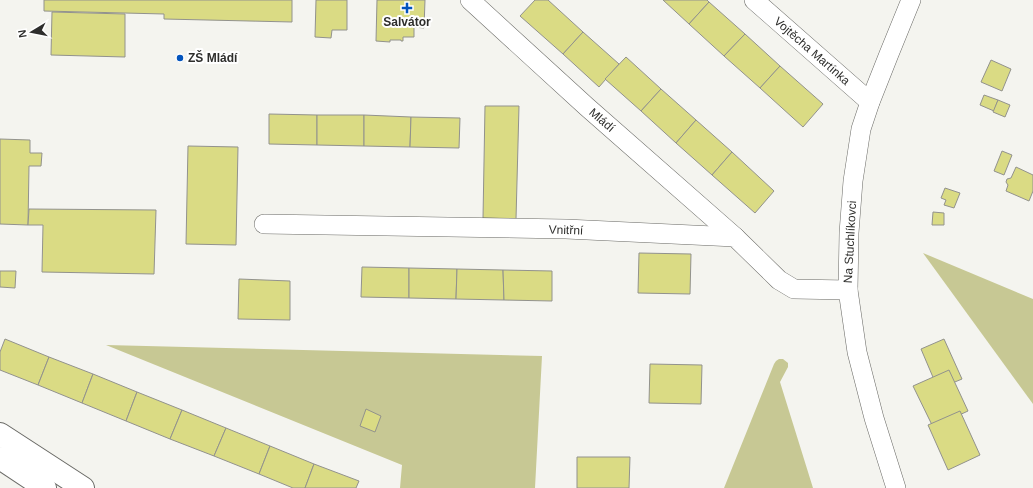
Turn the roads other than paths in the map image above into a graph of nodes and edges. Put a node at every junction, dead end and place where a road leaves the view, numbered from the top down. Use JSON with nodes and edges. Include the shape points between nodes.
{"nodes":[{"id":1,"x":470,"y":0,"type":"edge"},
{"id":2,"x":754,"y":0,"type":"edge"},
{"id":3,"x":911,"y":0,"type":"edge"},
{"id":4,"x":870,"y":102,"type":"junction"},
{"id":5,"x":264,"y":224,"type":"dead end"},
{"id":6,"x":735,"y":237,"type":"junction"},
{"id":7,"x":848,"y":290,"type":"junction"},
{"id":8,"x":0,"y":434,"type":"edge"},
{"id":9,"x":0,"y":458,"type":"edge"},
{"id":10,"x":45,"y":488,"type":"edge"},
{"id":11,"x":83,"y":488,"type":"edge"},
{"id":12,"x":896,"y":488,"type":"edge"}],
"edges":[{"from":1,"to":6,"type":"street","name":"Mládí"},
{"from":2,"to":4,"type":"street","name":"Vojtěcha Martínka"},
{"from":3,"to":4,"type":"street","name":"Na Stuchlíkovci"},
{"from":4,"to":7,"type":"street","name":"Na Stuchlíkovci","via":[[861,129],[853,180]]},
{"from":5,"to":6,"type":"street","name":"Vnitřní","via":[[566,229]]},
{"from":6,"to":7,"type":"street","via":[[779,280],[794,290]]},
{"from":7,"to":12,"type":"street","name":"Na Stuchlíkovci","via":[[857,352]]},
{"from":8,"to":11,"type":"street"},
{"from":9,"to":10,"type":"street"}]}
